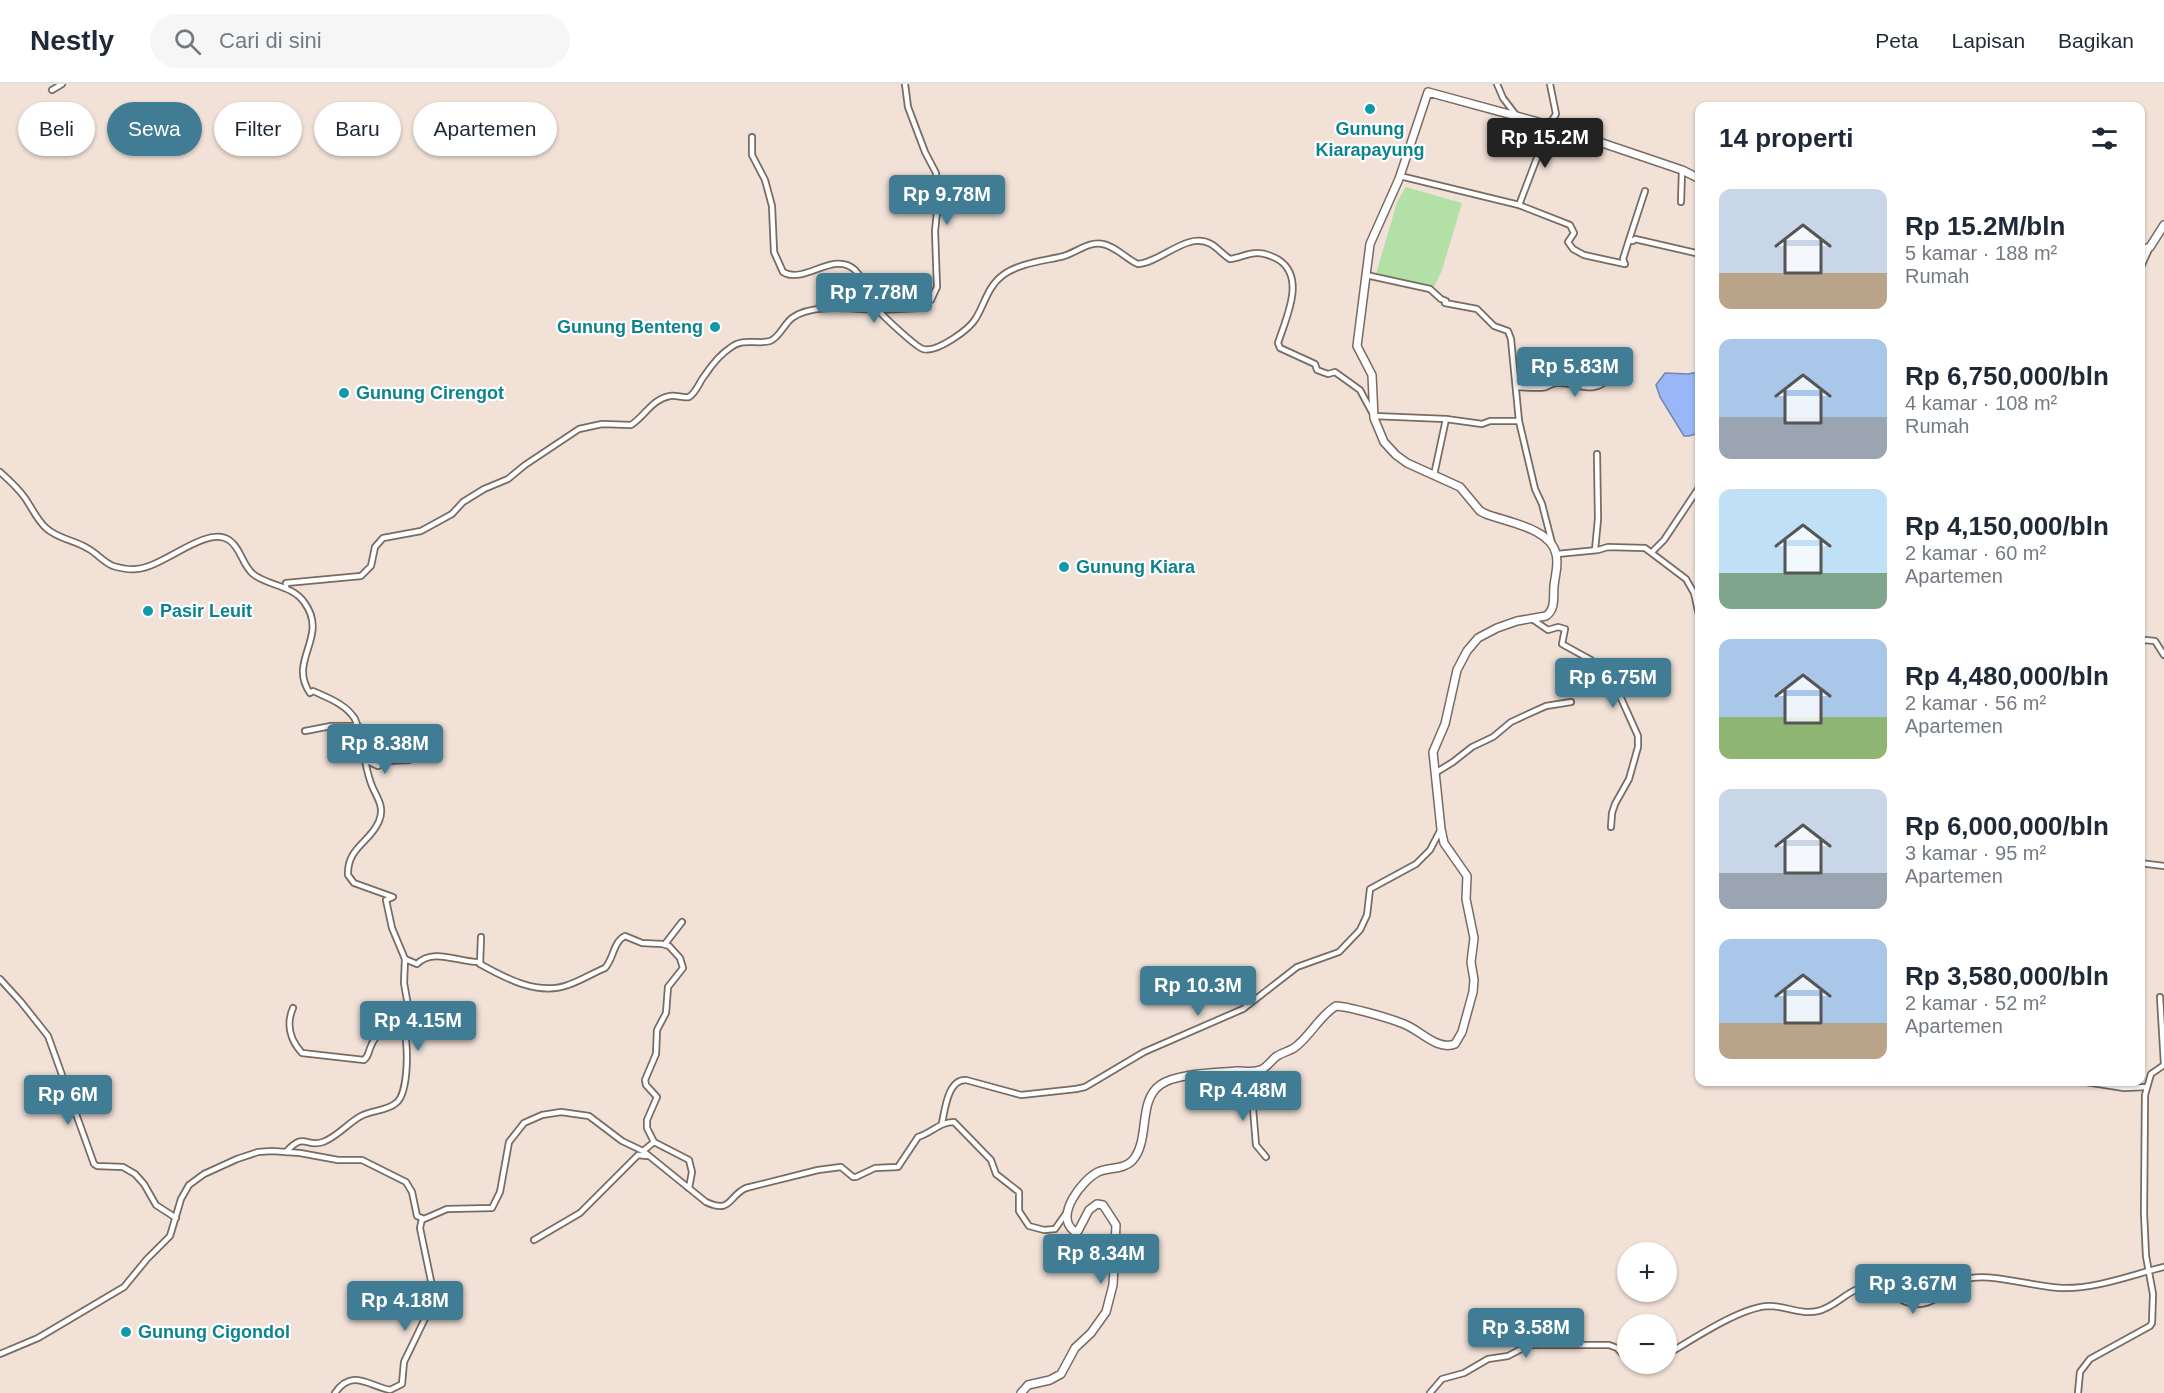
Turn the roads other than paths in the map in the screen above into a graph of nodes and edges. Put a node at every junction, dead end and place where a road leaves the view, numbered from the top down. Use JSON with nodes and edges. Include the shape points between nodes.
{"nodes":[{"id":1,"x":62,"y":84,"type":"edge"},
{"id":2,"x":905,"y":84,"type":"edge"},
{"id":3,"x":1497,"y":84,"type":"edge"},
{"id":4,"x":1550,"y":84,"type":"edge"},
{"id":5,"x":1429,"y":88,"type":"edge"},
{"id":6,"x":52,"y":90,"type":"dead end"},
{"id":7,"x":1518,"y":117,"type":"junction"},
{"id":8,"x":1547,"y":125,"type":"junction"},
{"id":9,"x":752,"y":137,"type":"dead end"},
{"id":10,"x":1682,"y":170,"type":"junction"},
{"id":11,"x":1400,"y":176,"type":"junction"},
{"id":12,"x":1695,"y":176,"type":"edge"},
{"id":13,"x":1645,"y":191,"type":"dead end"},
{"id":14,"x":1681,"y":202,"type":"dead end"},
{"id":15,"x":1519,"y":205,"type":"junction"},
{"id":16,"x":2164,"y":225,"type":"edge"},
{"id":17,"x":1629,"y":240,"type":"junction"},
{"id":18,"x":2150,"y":246,"type":"junction"},
{"id":19,"x":2145,"y":248,"type":"edge"},
{"id":20,"x":1695,"y":253,"type":"edge"},
{"id":21,"x":2145,"y":258,"type":"edge"},
{"id":22,"x":1366,"y":275,"type":"junction"},
{"id":23,"x":878,"y":310,"type":"junction"},
{"id":24,"x":1610,"y":373,"type":"dead end"},
{"id":25,"x":1550,"y":374,"type":"dead end"},
{"id":26,"x":1516,"y":387,"type":"junction"},
{"id":27,"x":1542,"y":387,"type":"junction"},
{"id":28,"x":1374,"y":416,"type":"junction"},
{"id":29,"x":1446,"y":419,"type":"junction"},
{"id":30,"x":1519,"y":421,"type":"junction"},
{"id":31,"x":1597,"y":454,"type":"dead end"},
{"id":32,"x":0,"y":472,"type":"edge"},
{"id":33,"x":1434,"y":475,"type":"junction"},
{"id":34,"x":1695,"y":494,"type":"edge"},
{"id":35,"x":1552,"y":545,"type":"junction"},
{"id":36,"x":1595,"y":550,"type":"junction"},
{"id":37,"x":1652,"y":552,"type":"junction"},
{"id":38,"x":1557,"y":554,"type":"junction"},
{"id":39,"x":286,"y":588,"type":"junction"},
{"id":40,"x":1695,"y":598,"type":"edge"},
{"id":41,"x":1532,"y":619,"type":"junction"},
{"id":42,"x":2145,"y":640,"type":"edge"},
{"id":43,"x":2164,"y":655,"type":"edge"},
{"id":44,"x":1571,"y":702,"type":"dead end"},
{"id":45,"x":358,"y":726,"type":"junction"},
{"id":46,"x":305,"y":731,"type":"dead end"},
{"id":47,"x":365,"y":760,"type":"junction"},
{"id":48,"x":409,"y":760,"type":"dead end"},
{"id":49,"x":1434,"y":774,"type":"junction"},
{"id":50,"x":1611,"y":827,"type":"dead end"},
{"id":51,"x":1441,"y":829,"type":"junction"},
{"id":52,"x":2145,"y":864,"type":"edge"},
{"id":53,"x":2164,"y":866,"type":"edge"},
{"id":54,"x":682,"y":922,"type":"dead end"},
{"id":55,"x":481,"y":937,"type":"dead end"},
{"id":56,"x":665,"y":945,"type":"junction"},
{"id":57,"x":405,"y":959,"type":"junction"},
{"id":58,"x":480,"y":964,"type":"junction"},
{"id":59,"x":0,"y":979,"type":"edge"},
{"id":60,"x":2160,"y":997,"type":"dead end"},
{"id":61,"x":293,"y":1008,"type":"dead end"},
{"id":62,"x":409,"y":1011,"type":"dead end"},
{"id":63,"x":2164,"y":1064,"type":"edge"},
{"id":64,"x":1250,"y":1072,"type":"junction"},
{"id":65,"x":2111,"y":1086,"type":"edge"},
{"id":66,"x":2146,"y":1087,"type":"junction"},
{"id":67,"x":942,"y":1123,"type":"junction"},
{"id":68,"x":654,"y":1142,"type":"junction"},
{"id":69,"x":643,"y":1151,"type":"junction"},
{"id":70,"x":286,"y":1152,"type":"junction"},
{"id":71,"x":1266,"y":1156,"type":"dead end"},
{"id":72,"x":657,"y":1162,"type":"junction"},
{"id":73,"x":689,"y":1188,"type":"junction"},
{"id":74,"x":1068,"y":1212,"type":"junction"},
{"id":75,"x":176,"y":1218,"type":"junction"},
{"id":76,"x":422,"y":1219,"type":"junction"},
{"id":77,"x":534,"y":1240,"type":"dead end"},
{"id":78,"x":2164,"y":1267,"type":"edge"},
{"id":79,"x":2149,"y":1270,"type":"junction"},
{"id":80,"x":1617,"y":1349,"type":"edge"},
{"id":81,"x":1677,"y":1349,"type":"edge"},
{"id":82,"x":0,"y":1354,"type":"edge"},
{"id":83,"x":335,"y":1393,"type":"edge"},
{"id":84,"x":1021,"y":1393,"type":"edge"},
{"id":85,"x":1430,"y":1393,"type":"edge"},
{"id":86,"x":2078,"y":1393,"type":"edge"}],
"edges":[{"from":1,"to":6,"type":"street"},
{"from":2,"to":23,"type":"street","via":[[908,107],[936,174],[937,287],[931,300],[919,308]]},
{"from":3,"to":7,"type":"street"},
{"from":4,"to":8,"type":"street","via":[[1556,114]]},
{"from":5,"to":7,"type":"street"},
{"from":5,"to":11,"type":"street"},
{"from":7,"to":8,"type":"street"},
{"from":8,"to":10,"type":"street"},
{"from":8,"to":15,"type":"street"},
{"from":9,"to":23,"type":"street","via":[[752,156],[765,180],[772,206],[773,248],[781,270],[792,275],[833,264],[850,267]]},
{"from":10,"to":12,"type":"street"},
{"from":10,"to":14,"type":"street"},
{"from":11,"to":15,"type":"street"},
{"from":11,"to":22,"type":"street","via":[[1370,244]]},
{"from":13,"to":17,"type":"street"},
{"from":15,"to":17,"type":"street","via":[[1570,225],[1574,233],[1568,242],[1573,249],[1595,259],[1625,264]]},
{"from":16,"to":18,"type":"street"},
{"from":17,"to":20,"type":"street"},
{"from":18,"to":19,"type":"street"},
{"from":18,"to":21,"type":"street"},
{"from":22,"to":26,"type":"street","via":[[1430,289],[1446,303],[1477,309],[1494,326],[1508,331]]},
{"from":22,"to":28,"type":"street","via":[[1358,346],[1372,375]]},
{"from":23,"to":28,"type":"street","via":[[919,347],[928,350],[971,325],[992,286],[1005,274],[1090,245],[1111,247],[1138,264],[1196,241],[1210,243],[1230,259],[1255,253],[1268,255],[1285,265],[1293,278],[1280,348],[1315,364],[1317,370],[1335,372],[1360,390]]},
{"from":23,"to":39,"type":"street","via":[[800,313],[770,342],[742,342],[731,347],[689,397],[665,397],[631,425],[579,429],[508,479],[483,489],[420,531],[383,538],[375,547],[369,569],[361,576],[286,583]]},
{"from":24,"to":27,"type":"street","via":[[1605,382],[1590,387],[1562,382]]},
{"from":25,"to":27,"type":"street"},
{"from":26,"to":27,"type":"street"},
{"from":26,"to":30,"type":"street"},
{"from":28,"to":29,"type":"street"},
{"from":28,"to":33,"type":"street","via":[[1388,447],[1407,463]]},
{"from":29,"to":30,"type":"street","via":[[1482,424]]},
{"from":29,"to":33,"type":"street"},
{"from":30,"to":35,"type":"street"},
{"from":31,"to":36,"type":"street"},
{"from":32,"to":39,"type":"street","via":[[47,530],[88,548],[112,566],[143,568],[195,543],[219,537],[234,544],[253,574]]},
{"from":33,"to":35,"type":"street","via":[[1461,487],[1483,513],[1530,529]]},
{"from":34,"to":37,"type":"street"},
{"from":35,"to":38,"type":"street"},
{"from":36,"to":37,"type":"street","via":[[1634,546]]},
{"from":36,"to":38,"type":"street"},
{"from":37,"to":40,"type":"street","via":[[1686,579]]},
{"from":38,"to":41,"type":"street","via":[[1554,605],[1546,616]]},
{"from":39,"to":45,"type":"street","via":[[303,600],[311,613],[313,635],[302,667],[308,690],[348,710]]},
{"from":41,"to":49,"type":"street","via":[[1506,624],[1483,635],[1467,651],[1457,670],[1445,724],[1434,749]]},
{"from":41,"to":50,"type":"street","via":[[1548,630],[1565,629],[1562,644],[1591,660],[1622,698],[1638,736],[1629,779],[1612,813]]},
{"from":42,"to":43,"type":"street","via":[[2155,641]]},
{"from":44,"to":49,"type":"street","via":[[1526,714]]},
{"from":45,"to":46,"type":"street"},
{"from":45,"to":47,"type":"street"},
{"from":47,"to":48,"type":"street","via":[[378,766],[387,761]]},
{"from":47,"to":57,"type":"street","via":[[382,814],[354,851],[348,874],[354,883],[393,897],[386,900],[389,918]]},
{"from":49,"to":51,"type":"street"},
{"from":51,"to":64,"type":"street","via":[[1444,843],[1467,878],[1466,899],[1474,941],[1474,986],[1458,1041],[1452,1046],[1445,1045],[1405,1024],[1337,1006],[1293,1048],[1263,1069]]},
{"from":51,"to":67,"type":"street","via":[[1430,850],[1416,864],[1370,889],[1367,915],[1360,930],[1341,951],[1295,968],[1247,1007],[1144,1052],[1085,1087],[1021,1095],[960,1080],[949,1094]]},
{"from":52,"to":53,"type":"street"},
{"from":54,"to":56,"type":"street"},
{"from":55,"to":58,"type":"street"},
{"from":56,"to":58,"type":"street","via":[[642,943],[625,936],[605,968],[560,987],[528,986]]},
{"from":56,"to":68,"type":"street","via":[[676,952],[683,967],[668,987],[656,1054],[645,1080],[657,1097],[647,1120]]},
{"from":57,"to":58,"type":"street","via":[[417,964],[422,958],[435,956]]},
{"from":57,"to":62,"type":"street"},
{"from":59,"to":75,"type":"street","via":[[48,1036],[94,1164],[123,1167],[135,1174],[156,1205]]},
{"from":60,"to":63,"type":"street"},
{"from":61,"to":70,"type":"street","via":[[289,1026],[302,1053],[364,1060],[378,1034],[398,1025],[405,1031],[406,1057],[403,1092],[397,1103],[362,1115],[323,1142],[300,1140]]},
{"from":63,"to":66,"type":"street","via":[[2151,1074]]},
{"from":64,"to":71,"type":"street","via":[[1256,1145]]},
{"from":64,"to":74,"type":"street","via":[[1179,1077],[1160,1086],[1150,1098],[1136,1156],[1126,1166],[1100,1171],[1085,1181],[1075,1192]]},
{"from":65,"to":66,"type":"street"},
{"from":66,"to":79,"type":"street","via":[[2144,1213]]},
{"from":67,"to":73,"type":"street","via":[[916,1138],[898,1167],[875,1168],[856,1177],[841,1167],[799,1174],[746,1188],[716,1207]]},
{"from":67,"to":74,"type":"street","via":[[954,1122],[991,1160],[996,1174],[1019,1192],[1019,1211],[1029,1226],[1055,1229]]},
{"from":68,"to":69,"type":"street"},
{"from":68,"to":73,"type":"street","via":[[689,1160]]},
{"from":69,"to":72,"type":"street"},
{"from":69,"to":76,"type":"street","via":[[622,1141],[589,1116],[561,1112],[542,1115],[524,1123],[509,1142],[500,1192],[492,1208],[449,1209]]},
{"from":70,"to":75,"type":"street","via":[[258,1152],[201,1176],[184,1193]]},
{"from":70,"to":76,"type":"street","via":[[373,1164],[406,1182],[417,1216]]},
{"from":72,"to":73,"type":"street"},
{"from":72,"to":77,"type":"street","via":[[638,1155],[580,1213]]},
{"from":74,"to":84,"type":"street","via":[[1067,1222],[1074,1231],[1078,1231],[1089,1210],[1097,1204],[1103,1205],[1116,1225],[1110,1303],[1101,1322],[1075,1348],[1061,1374],[1028,1385]]},
{"from":75,"to":82,"type":"street","via":[[168,1238],[124,1287],[38,1338]]},
{"from":76,"to":83,"type":"street","via":[[420,1228],[432,1304],[404,1362],[402,1383],[390,1390],[352,1380]]},
{"from":78,"to":79,"type":"street"},
{"from":79,"to":81,"type":"street","via":[[2098,1285],[2070,1288],[1970,1279],[1918,1304],[1878,1288],[1862,1287],[1818,1311],[1769,1306],[1742,1312]]},
{"from":79,"to":86,"type":"street","via":[[2151,1324],[2090,1359],[2080,1372]]},
{"from":80,"to":85,"type":"street","via":[[1609,1345],[1531,1345],[1445,1378]]}]}
